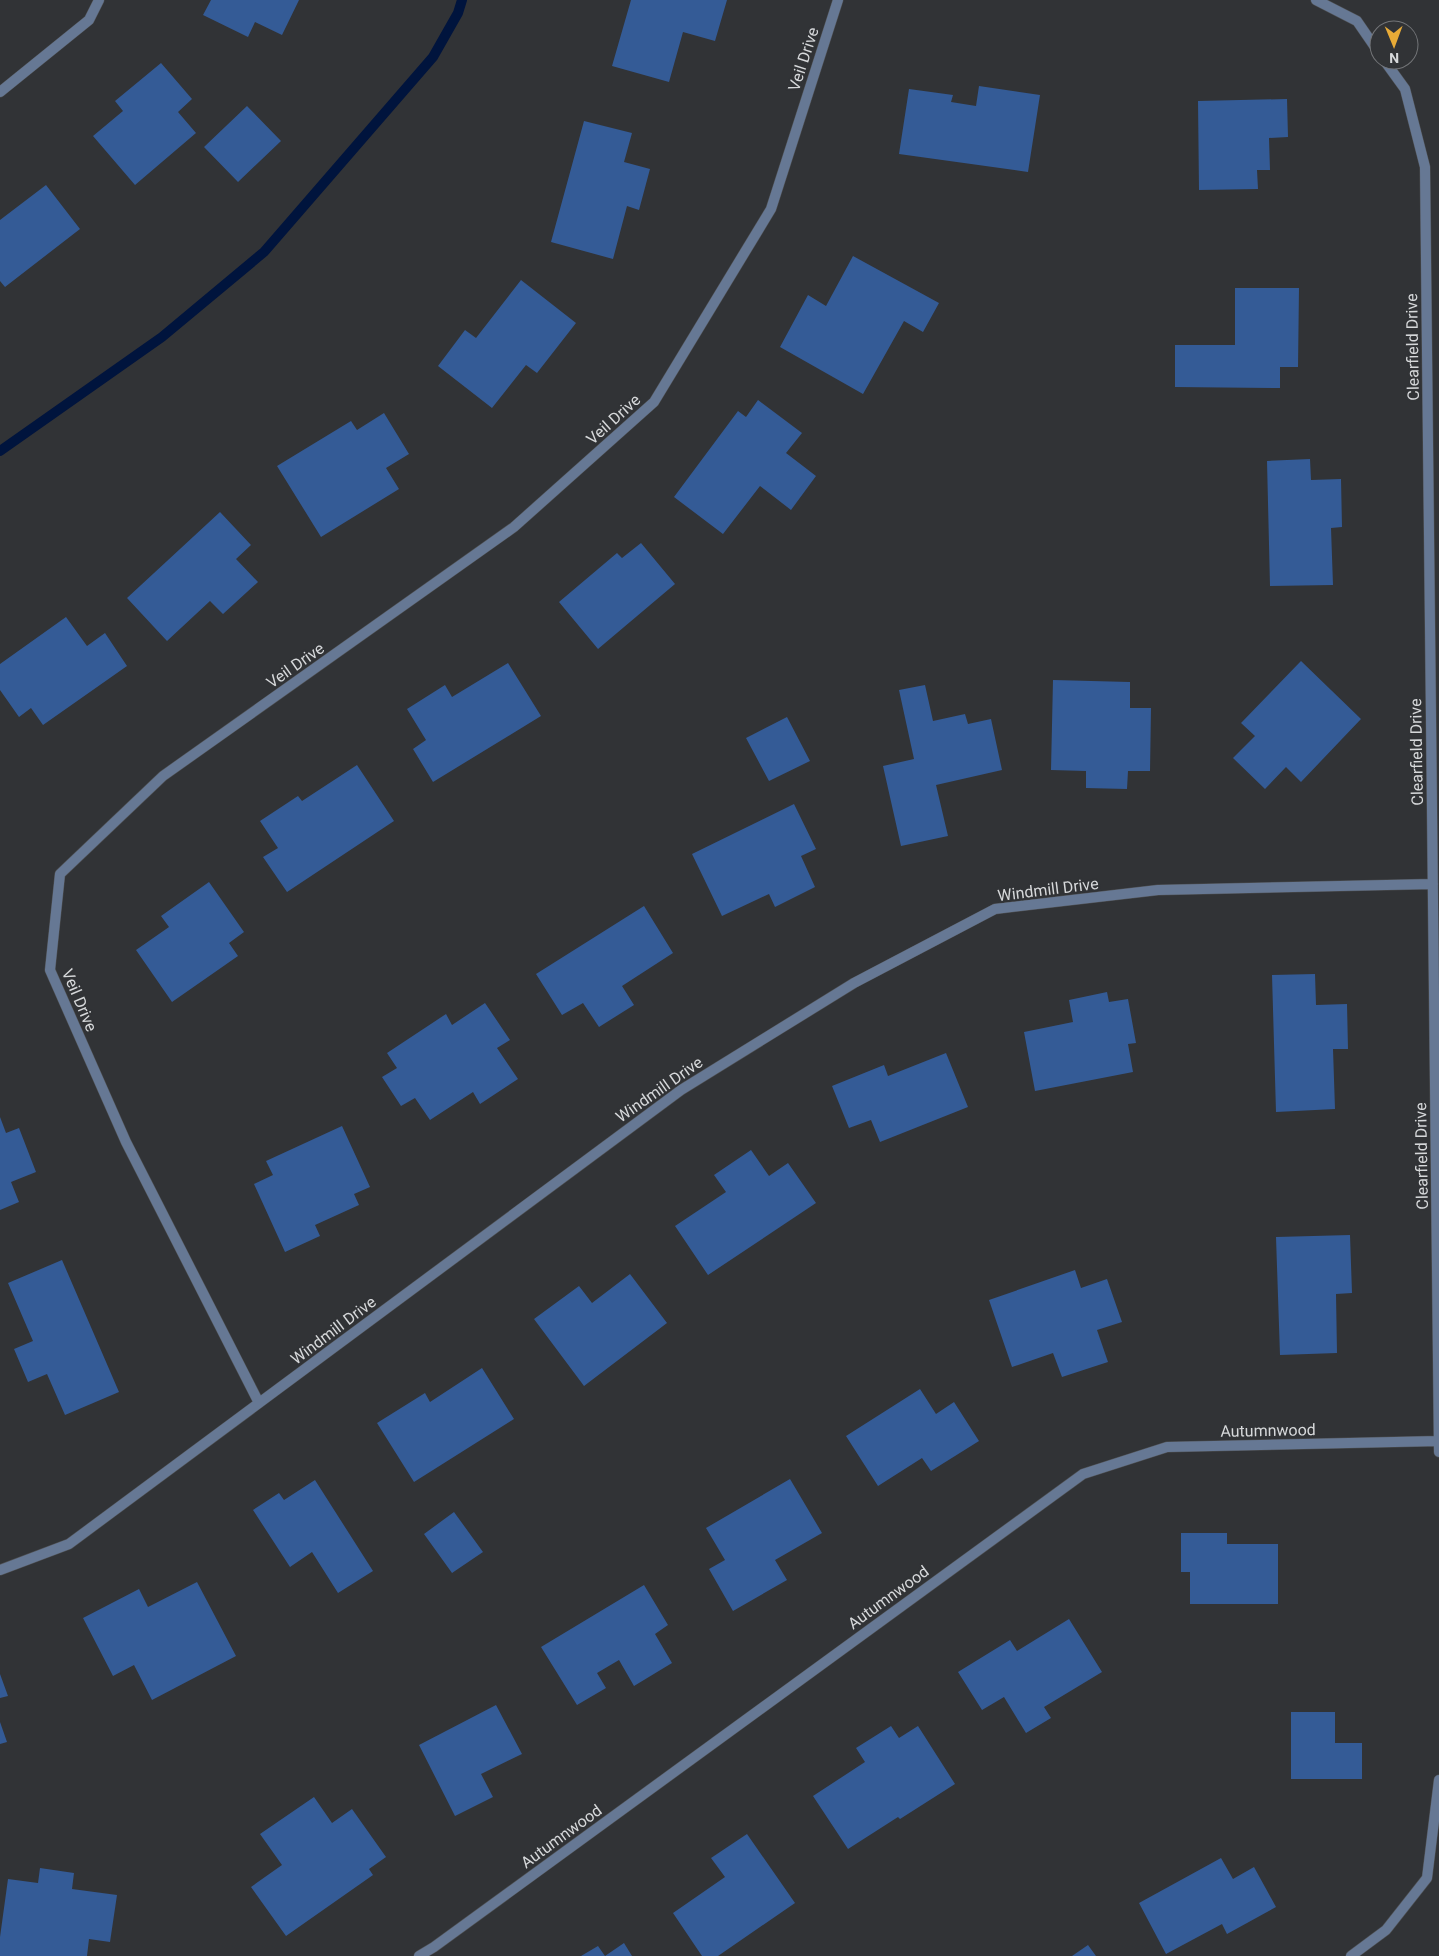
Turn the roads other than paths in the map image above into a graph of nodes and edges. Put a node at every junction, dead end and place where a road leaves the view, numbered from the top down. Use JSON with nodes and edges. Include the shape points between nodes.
{"nodes":[{"id":1,"x":100,"y":0,"type":"edge"},
{"id":2,"x":838,"y":0,"type":"edge"},
{"id":3,"x":1316,"y":0,"type":"edge"},
{"id":4,"x":1369,"y":39,"type":"edge"},
{"id":5,"x":1391,"y":70,"type":"edge"},
{"id":6,"x":0,"y":92,"type":"edge"},
{"id":7,"x":1433,"y":884,"type":"junction"},
{"id":8,"x":259,"y":1403,"type":"junction"},
{"id":9,"x":1439,"y":1441,"type":"edge"},
{"id":10,"x":1439,"y":1452,"type":"edge"},
{"id":11,"x":0,"y":1570,"type":"edge"},
{"id":12,"x":1439,"y":1780,"type":"edge"},
{"id":13,"x":419,"y":1956,"type":"edge"},
{"id":14,"x":1350,"y":1956,"type":"edge"}],
"edges":[{"from":1,"to":6,"type":"street","via":[[88,20]]},
{"from":2,"to":8,"type":"street","name":"Veil Drive","via":[[771,210],[654,402],[514,527],[163,776],[60,874],[50,970],[126,1142]]},
{"from":3,"to":4,"type":"street","via":[[1356,21]]},
{"from":5,"to":7,"type":"street","name":"Clearfield Drive","via":[[1404,90],[1425,167]]},
{"from":7,"to":8,"type":"street","name":"Windmill Drive","via":[[1158,890],[995,909],[854,983],[681,1090]]},
{"from":7,"to":9,"type":"street","name":"Clearfield Drive"},
{"from":8,"to":11,"type":"street","name":"Windmill Drive","via":[[69,1544]]},
{"from":9,"to":10,"type":"street","name":"Clearfield Drive"},
{"from":9,"to":13,"type":"street","name":"Autumnwood","via":[[1167,1447],[1083,1474]]},
{"from":12,"to":14,"type":"street","via":[[1427,1878],[1386,1930]]}]}
